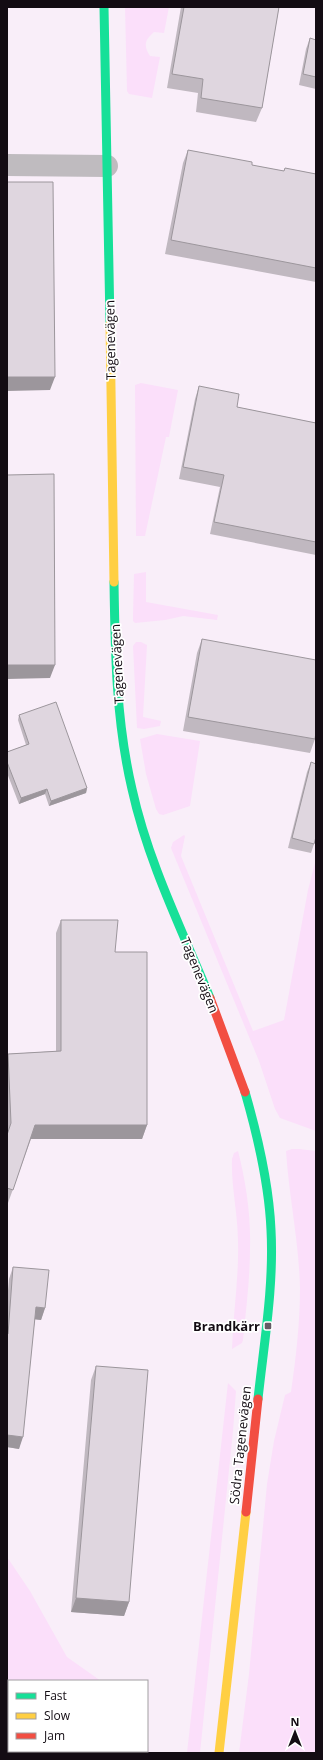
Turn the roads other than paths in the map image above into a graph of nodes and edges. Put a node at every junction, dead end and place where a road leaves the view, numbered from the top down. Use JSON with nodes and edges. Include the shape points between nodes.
{"nodes":[{"id":1,"x":104,"y":7,"type":"edge"},
{"id":2,"x":7,"y":166,"type":"edge"},
{"id":3,"x":107,"y":166,"type":"junction"},
{"id":4,"x":258,"y":1139,"type":"joint"},
{"id":5,"x":219,"y":1753,"type":"edge"}],
"edges":[{"from":1,"to":3,"type":"street","name":"Tagenevägen"},
{"from":2,"to":3,"type":"street"},
{"from":3,"to":4,"type":"street","name":"Tagenevägen","via":[[116,678],[122,744],[145,835],[226,1039]]},
{"from":4,"to":5,"type":"street","name":"Södra Tagenevägen","via":[[270,1214],[268,1326]]}]}
